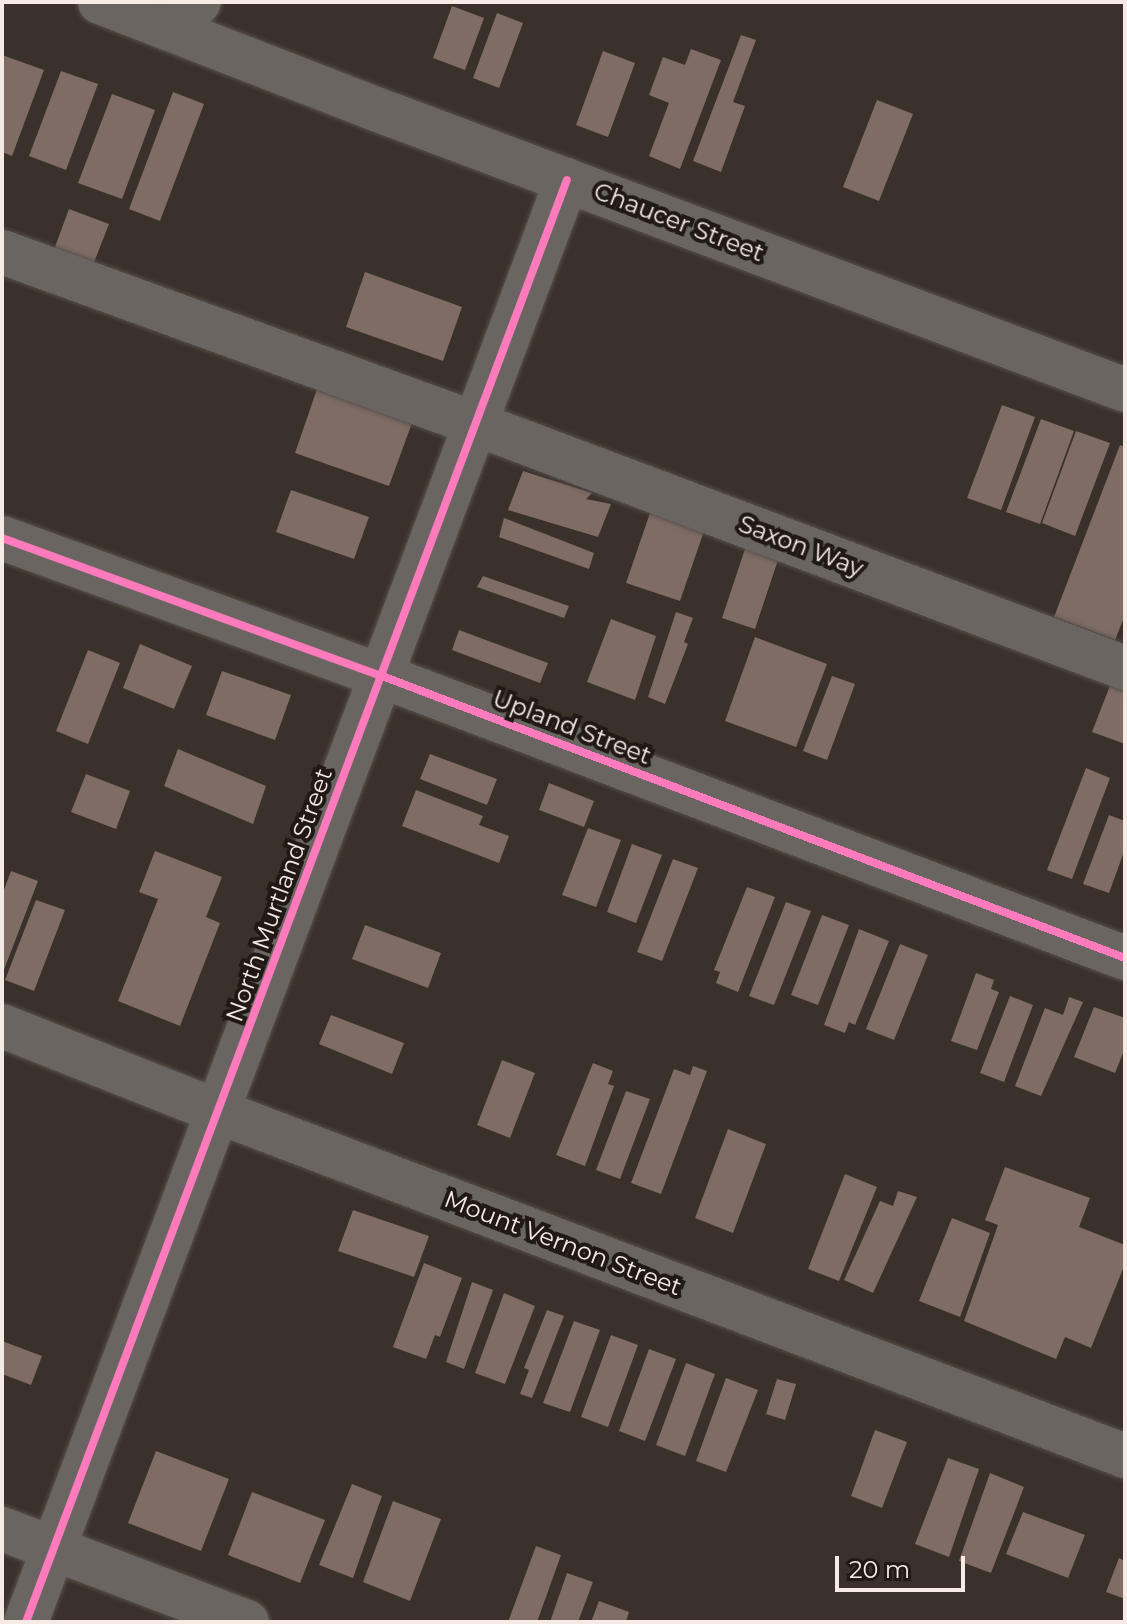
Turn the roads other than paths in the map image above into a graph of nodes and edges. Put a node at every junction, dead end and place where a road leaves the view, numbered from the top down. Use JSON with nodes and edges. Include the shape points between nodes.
{"nodes":[{"id":1,"x":100,"y":2,"type":"edge"},
{"id":2,"x":183,"y":15,"type":"edge"},
{"id":3,"x":567,"y":180,"type":"junction"},
{"id":4,"x":2,"y":252,"type":"edge"},
{"id":5,"x":1125,"y":390,"type":"edge"},
{"id":6,"x":476,"y":424,"type":"junction"},
{"id":7,"x":2,"y":538,"type":"edge"},
{"id":8,"x":1125,"y":668,"type":"edge"},
{"id":9,"x":382,"y":676,"type":"junction"},
{"id":10,"x":1125,"y":958,"type":"edge"},
{"id":11,"x":2,"y":1026,"type":"edge"},
{"id":12,"x":219,"y":1112,"type":"junction"},
{"id":13,"x":1125,"y":1456,"type":"edge"},
{"id":14,"x":2,"y":1529,"type":"edge"},
{"id":15,"x":53,"y":1549,"type":"junction"},
{"id":16,"x":26,"y":1622,"type":"edge"},
{"id":17,"x":247,"y":1622,"type":"edge"}],
"edges":[{"from":1,"to":2,"type":"street","name":"Chaucer Street"},
{"from":2,"to":3,"type":"street","name":"Chaucer Street"},
{"from":3,"to":5,"type":"street","name":"Chaucer Street"},
{"from":3,"to":6,"type":"street","name":"North Murtland Street"},
{"from":4,"to":6,"type":"street","name":"Saxon Way"},
{"from":6,"to":8,"type":"street","name":"Saxon Way"},
{"from":6,"to":9,"type":"street","name":"North Murtland Street"},
{"from":7,"to":9,"type":"street","name":"Upland Street"},
{"from":9,"to":10,"type":"street","name":"Upland Street"},
{"from":9,"to":12,"type":"street","name":"North Murtland Street"},
{"from":11,"to":12,"type":"street","name":"Mount Vernon Street"},
{"from":12,"to":13,"type":"street","name":"Mount Vernon Street"},
{"from":12,"to":15,"type":"street","name":"North Murtland Street"},
{"from":14,"to":15,"type":"street"},
{"from":15,"to":16,"type":"street","name":"North Murtland Street"},
{"from":15,"to":17,"type":"street"}]}
